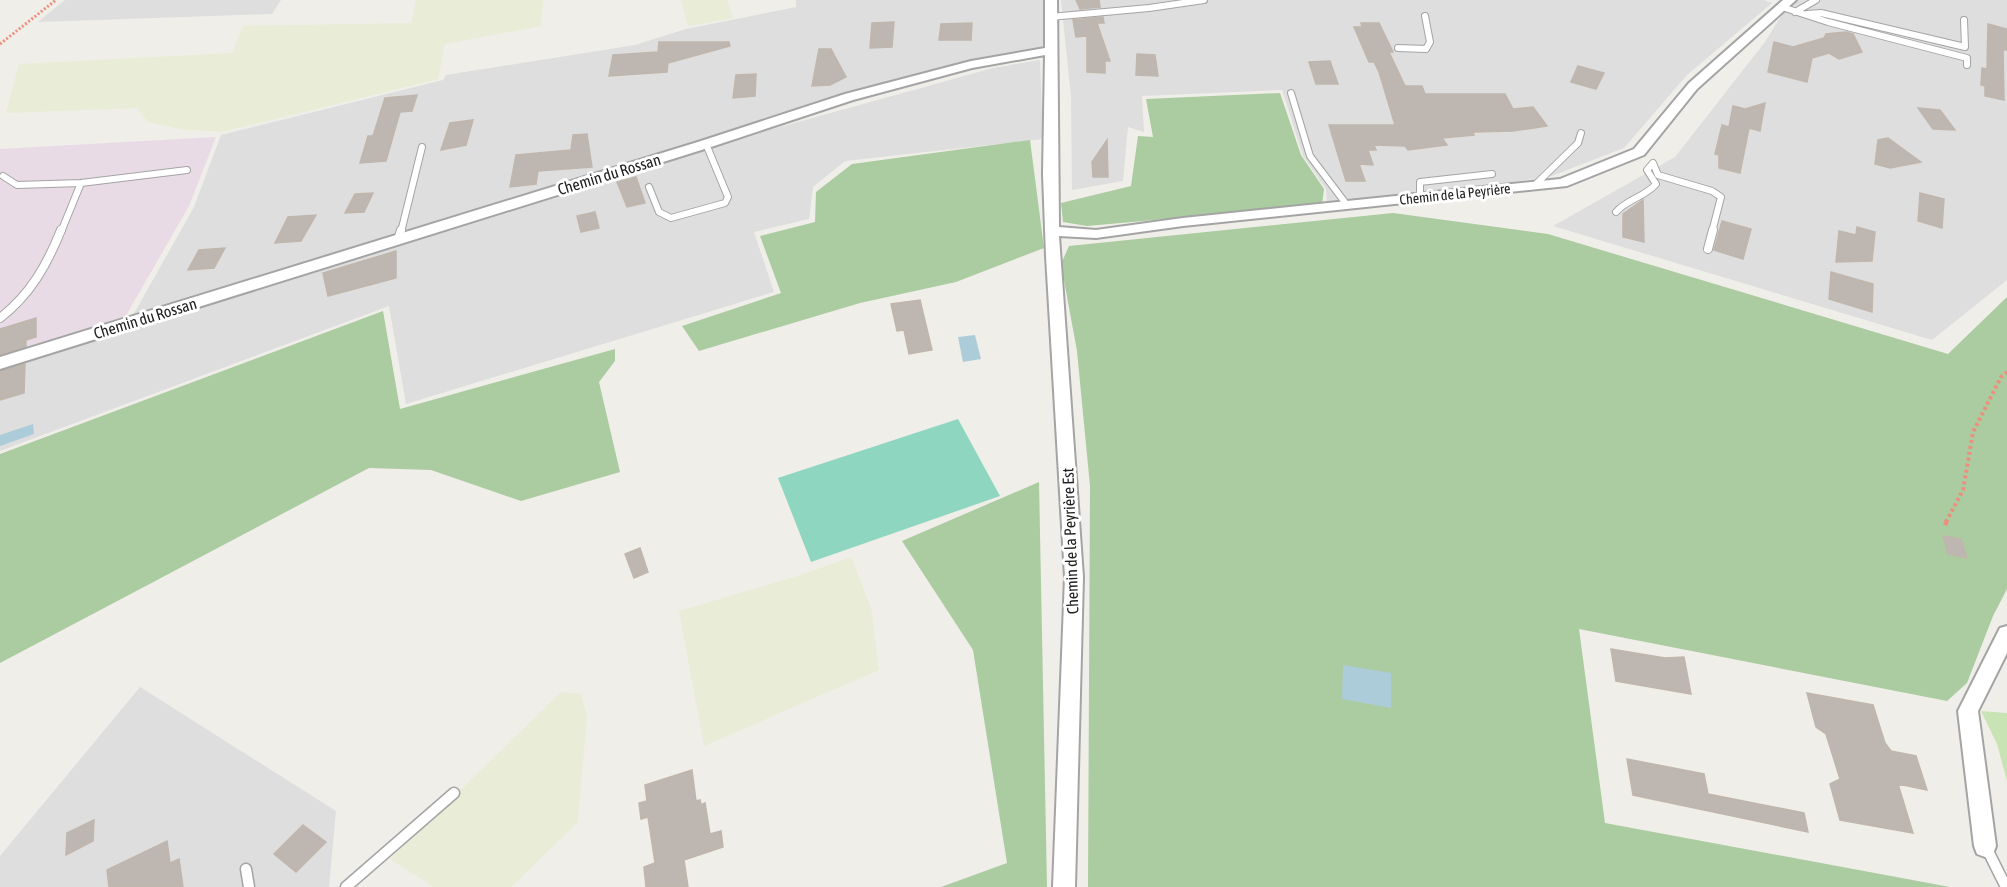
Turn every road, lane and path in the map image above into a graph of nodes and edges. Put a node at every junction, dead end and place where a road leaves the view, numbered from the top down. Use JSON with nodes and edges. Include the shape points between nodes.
{"nodes":[{"id":1,"x":56,"y":0,"type":"edge"},
{"id":2,"x":1051,"y":0,"type":"edge"},
{"id":3,"x":1204,"y":0,"type":"edge"},
{"id":4,"x":1816,"y":0,"type":"edge"},
{"id":5,"x":1789,"y":6,"type":"edge"},
{"id":6,"x":1804,"y":15,"type":"junction"},
{"id":7,"x":1425,"y":16,"type":"dead end"},
{"id":8,"x":1050,"y":17,"type":"junction"},
{"id":9,"x":1964,"y":20,"type":"dead end"},
{"id":10,"x":0,"y":44,"type":"edge"},
{"id":11,"x":1398,"y":48,"type":"dead end"},
{"id":12,"x":1050,"y":51,"type":"junction"},
{"id":13,"x":1967,"y":65,"type":"dead end"},
{"id":14,"x":1291,"y":93,"type":"dead end"},
{"id":15,"x":1581,"y":133,"type":"dead end"},
{"id":16,"x":706,"y":144,"type":"junction"},
{"id":17,"x":422,"y":147,"type":"dead end"},
{"id":18,"x":187,"y":170,"type":"dead end"},
{"id":19,"x":1492,"y":174,"type":"dead end"},
{"id":20,"x":3,"y":176,"type":"dead end"},
{"id":21,"x":81,"y":183,"type":"junction"},
{"id":22,"x":1534,"y":186,"type":"junction"},
{"id":23,"x":649,"y":187,"type":"dead end"},
{"id":24,"x":1420,"y":198,"type":"junction"},
{"id":25,"x":1347,"y":205,"type":"junction"},
{"id":26,"x":1616,"y":212,"type":"dead end"},
{"id":27,"x":1052,"y":231,"type":"junction"},
{"id":28,"x":398,"y":240,"type":"junction"},
{"id":29,"x":1708,"y":249,"type":"dead end"},
{"id":30,"x":0,"y":318,"type":"edge"},
{"id":31,"x":0,"y":363,"type":"edge"},
{"id":32,"x":2007,"y":372,"type":"edge"},
{"id":33,"x":1945,"y":525,"type":"dead end"},
{"id":34,"x":2007,"y":634,"type":"edge"},
{"id":35,"x":454,"y":793,"type":"dead end"},
{"id":36,"x":1985,"y":846,"type":"joint"},
{"id":37,"x":246,"y":869,"type":"dead end"},
{"id":38,"x":249,"y":887,"type":"edge"},
{"id":39,"x":346,"y":887,"type":"edge"},
{"id":40,"x":1064,"y":887,"type":"edge"},
{"id":41,"x":2006,"y":887,"type":"edge"}],
"edges":[{"from":1,"to":10,"type":"path"},
{"from":2,"to":8,"type":"street"},
{"from":3,"to":8,"type":"lane"},
{"from":4,"to":5,"type":"lane"},
{"from":5,"to":6,"type":"lane"},
{"from":5,"to":22,"type":"street","name":"Chemin de la Peyrière","via":[[1693,86],[1639,152],[1562,183]]},
{"from":6,"to":9,"type":"lane","via":[[1821,13],[1965,47]]},
{"from":6,"to":13,"type":"lane","via":[[1967,58]]},
{"from":7,"to":11,"type":"lane","via":[[1430,42],[1426,49]]},
{"from":8,"to":12,"type":"street"},
{"from":12,"to":16,"type":"street","name":"Chemin du Rossan","via":[[971,65],[849,97]]},
{"from":12,"to":27,"type":"street"},
{"from":14,"to":25,"type":"lane","via":[[1310,156]]},
{"from":15,"to":22,"type":"lane","via":[[1578,143]]},
{"from":16,"to":23,"type":"lane","via":[[728,197],[725,203],[671,218],[658,212]]},
{"from":16,"to":28,"type":"street","name":"Chemin du Rossan"},
{"from":17,"to":28,"type":"lane"},
{"from":18,"to":21,"type":"lane"},
{"from":19,"to":24,"type":"lane","via":[[1420,182]]},
{"from":20,"to":21,"type":"lane","via":[[17,185]]},
{"from":21,"to":30,"type":"lane","via":[[35,283]]},
{"from":22,"to":24,"type":"street","name":"Chemin de la Peyrière"},
{"from":24,"to":25,"type":"street","name":"Chemin de la Peyrière"},
{"from":25,"to":27,"type":"street","name":"Chemin de la Peyrière","via":[[1096,234]]},
{"from":26,"to":29,"type":"lane","via":[[1622,203],[1653,189],[1656,184],[1647,171],[1653,163],[1658,175],[1721,197]]},
{"from":27,"to":40,"type":"street","name":"Chemin de la Peyrière Est","via":[[1074,577]]},
{"from":28,"to":31,"type":"street","name":"Chemin du Rossan"},
{"from":32,"to":33,"type":"path","via":[[1972,432],[1963,490]]},
{"from":34,"to":36,"type":"street","via":[[1968,711]]},
{"from":35,"to":39,"type":"lane"},
{"from":36,"to":41,"type":"lane"},
{"from":37,"to":38,"type":"lane"}]}
